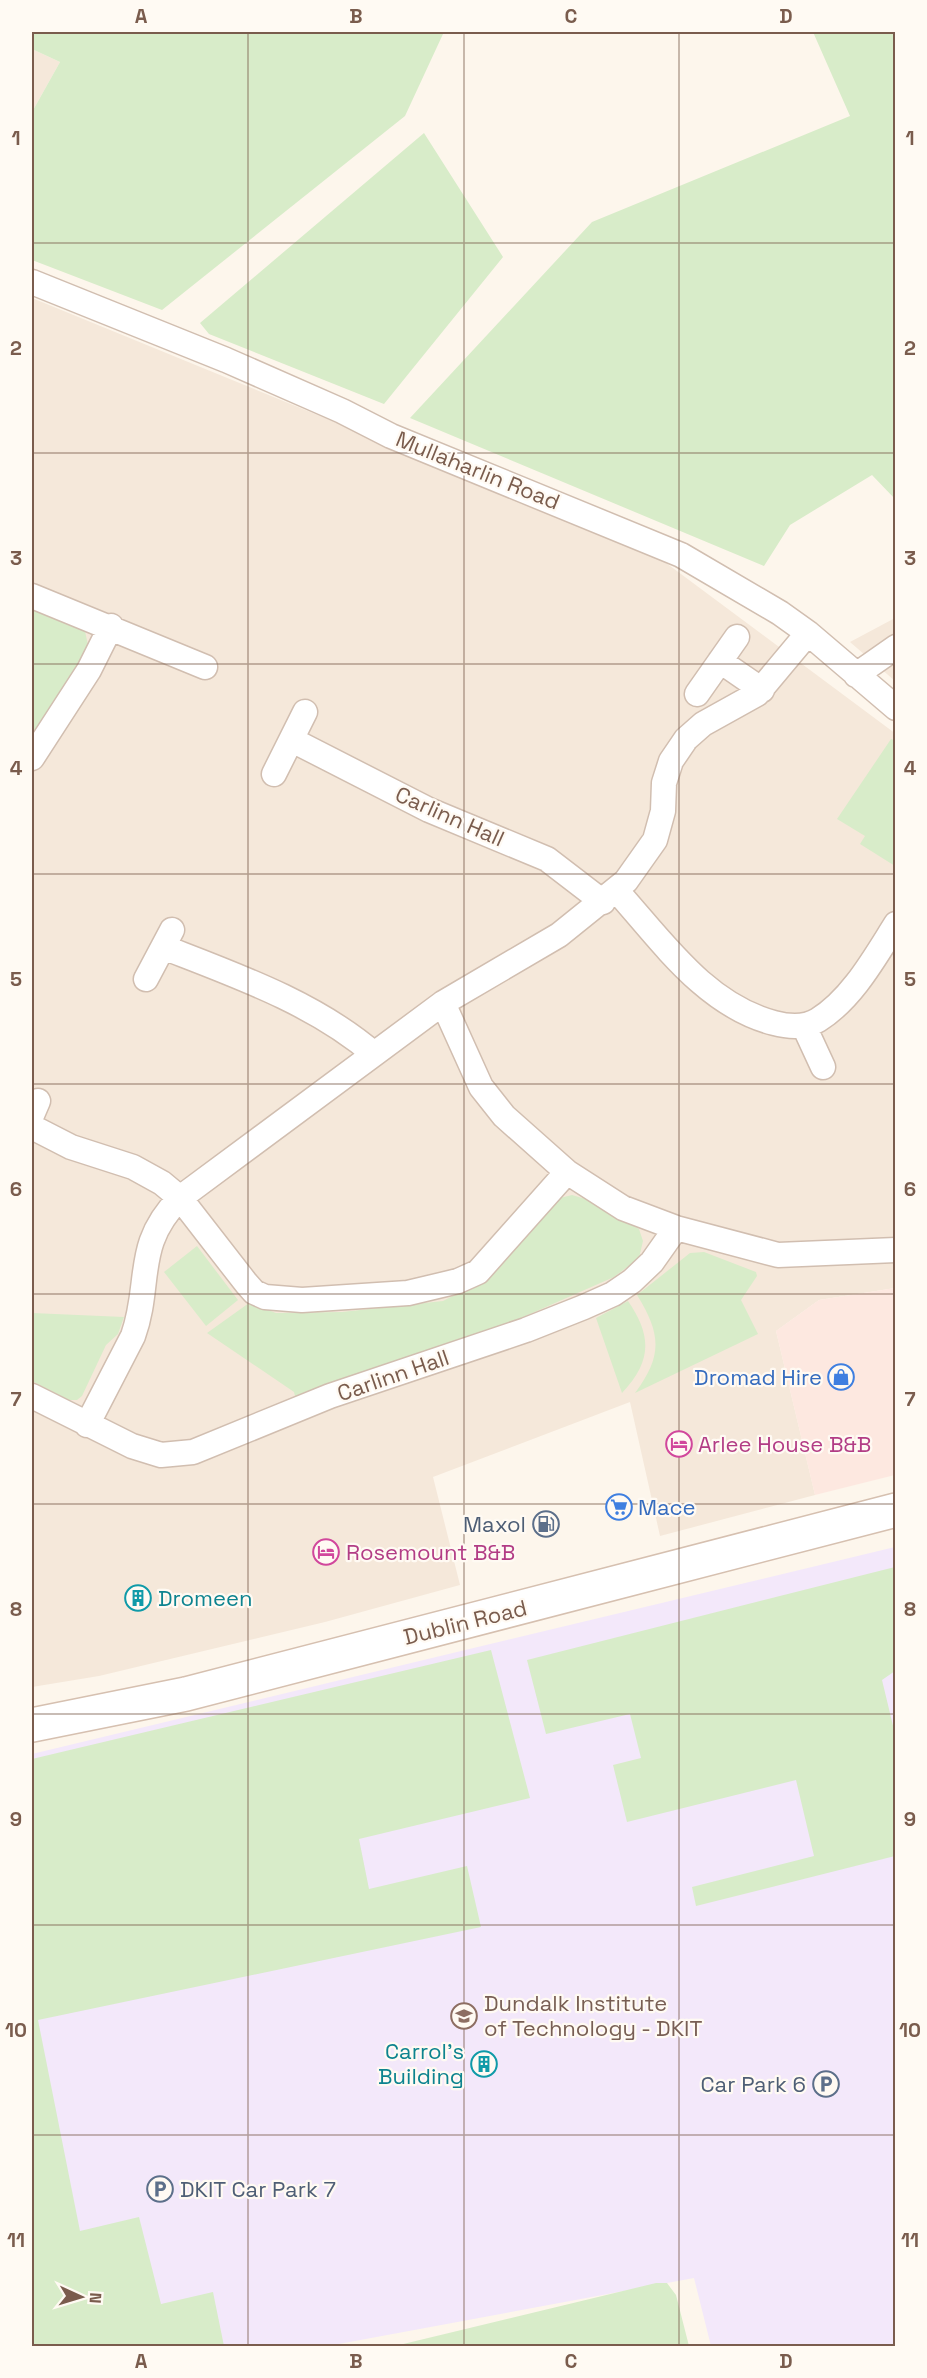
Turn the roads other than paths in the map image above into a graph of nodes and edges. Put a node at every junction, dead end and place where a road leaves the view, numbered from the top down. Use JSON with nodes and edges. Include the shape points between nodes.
{"nodes":[{"id":1,"x":32,"y":282,"type":"edge"},
{"id":2,"x":32,"y":596,"type":"edge"},
{"id":3,"x":111,"y":627,"type":"junction"},
{"id":4,"x":808,"y":633,"type":"junction"},
{"id":5,"x":737,"y":637,"type":"dead end"},
{"id":6,"x":896,"y":647,"type":"edge"},
{"id":7,"x":720,"y":661,"type":"junction"},
{"id":8,"x":206,"y":667,"type":"dead end"},
{"id":9,"x":856,"y":675,"type":"junction"},
{"id":10,"x":762,"y":690,"type":"junction"},
{"id":11,"x":697,"y":694,"type":"dead end"},
{"id":12,"x":896,"y":708,"type":"edge"},
{"id":13,"x":305,"y":712,"type":"dead end"},
{"id":14,"x":291,"y":740,"type":"junction"},
{"id":15,"x":32,"y":758,"type":"edge"},
{"id":16,"x":274,"y":774,"type":"dead end"},
{"id":17,"x":610,"y":896,"type":"junction"},
{"id":18,"x":896,"y":924,"type":"edge"},
{"id":19,"x":146,"y":979,"type":"dead end"},
{"id":20,"x":443,"y":1003,"type":"junction"},
{"id":21,"x":804,"y":1026,"type":"junction"},
{"id":22,"x":374,"y":1054,"type":"junction"},
{"id":23,"x":823,"y":1067,"type":"dead end"},
{"id":24,"x":32,"y":1127,"type":"edge"},
{"id":25,"x":567,"y":1172,"type":"junction"},
{"id":26,"x":180,"y":1198,"type":"junction"},
{"id":27,"x":676,"y":1228,"type":"junction"},
{"id":28,"x":896,"y":1250,"type":"edge"},
{"id":29,"x":32,"y":1396,"type":"edge"},
{"id":30,"x":87,"y":1425,"type":"junction"},
{"id":31,"x":896,"y":1510,"type":"edge"},
{"id":32,"x":32,"y":1725,"type":"edge"}],
"edges":[{"from":1,"to":4,"type":"street","name":"Mullaharlin Road","via":[[216,356],[391,436],[681,555]]},
{"from":2,"to":3,"type":"street"},
{"from":3,"to":8,"type":"street"},
{"from":3,"to":15,"type":"street","via":[[89,670]]},
{"from":4,"to":9,"type":"street","name":"Mullaharlin Road"},
{"from":4,"to":10,"type":"street"},
{"from":5,"to":7,"type":"street"},
{"from":6,"to":9,"type":"street"},
{"from":7,"to":10,"type":"street"},
{"from":7,"to":11,"type":"street"},
{"from":9,"to":12,"type":"street","name":"Mullaharlin Road"},
{"from":10,"to":17,"type":"street","via":[[703,724],[687,739],[671,761],[663,783],[663,811],[655,840],[636,870]]},
{"from":13,"to":14,"type":"street"},
{"from":14,"to":16,"type":"street"},
{"from":14,"to":17,"type":"street","name":"Carlinn Hall","via":[[429,810],[547,859]]},
{"from":17,"to":20,"type":"street","via":[[533,952]]},
{"from":17,"to":21,"type":"street","name":"Carlinn Hall","via":[[707,988],[758,1019]]},
{"from":18,"to":21,"type":"street","via":[[846,993],[818,1020]]},
{"from":19,"to":22,"type":"street","via":[[168,938],[217,968],[333,1023]]},
{"from":20,"to":22,"type":"street"},
{"from":20,"to":25,"type":"street","via":[[481,1087],[531,1143]]},
{"from":21,"to":23,"type":"street"},
{"from":22,"to":26,"type":"street"},
{"from":24,"to":26,"type":"street","via":[[71,1146],[133,1167]]},
{"from":25,"to":26,"type":"street","via":[[478,1272],[433,1289],[332,1299],[279,1299],[254,1292]]},
{"from":25,"to":27,"type":"street","via":[[623,1208]]},
{"from":26,"to":30,"type":"street","via":[[152,1241],[145,1260],[138,1323]]},
{"from":27,"to":28,"type":"street","via":[[778,1255]]},
{"from":27,"to":30,"type":"street","name":"Carlinn Hall","via":[[652,1262],[632,1281],[603,1298],[526,1330],[330,1396],[193,1452],[177,1455],[147,1451]]},
{"from":29,"to":30,"type":"street","name":"Carlinn Hall"},
{"from":31,"to":32,"type":"main road","name":"Dublin Road","via":[[186,1694]]}]}
